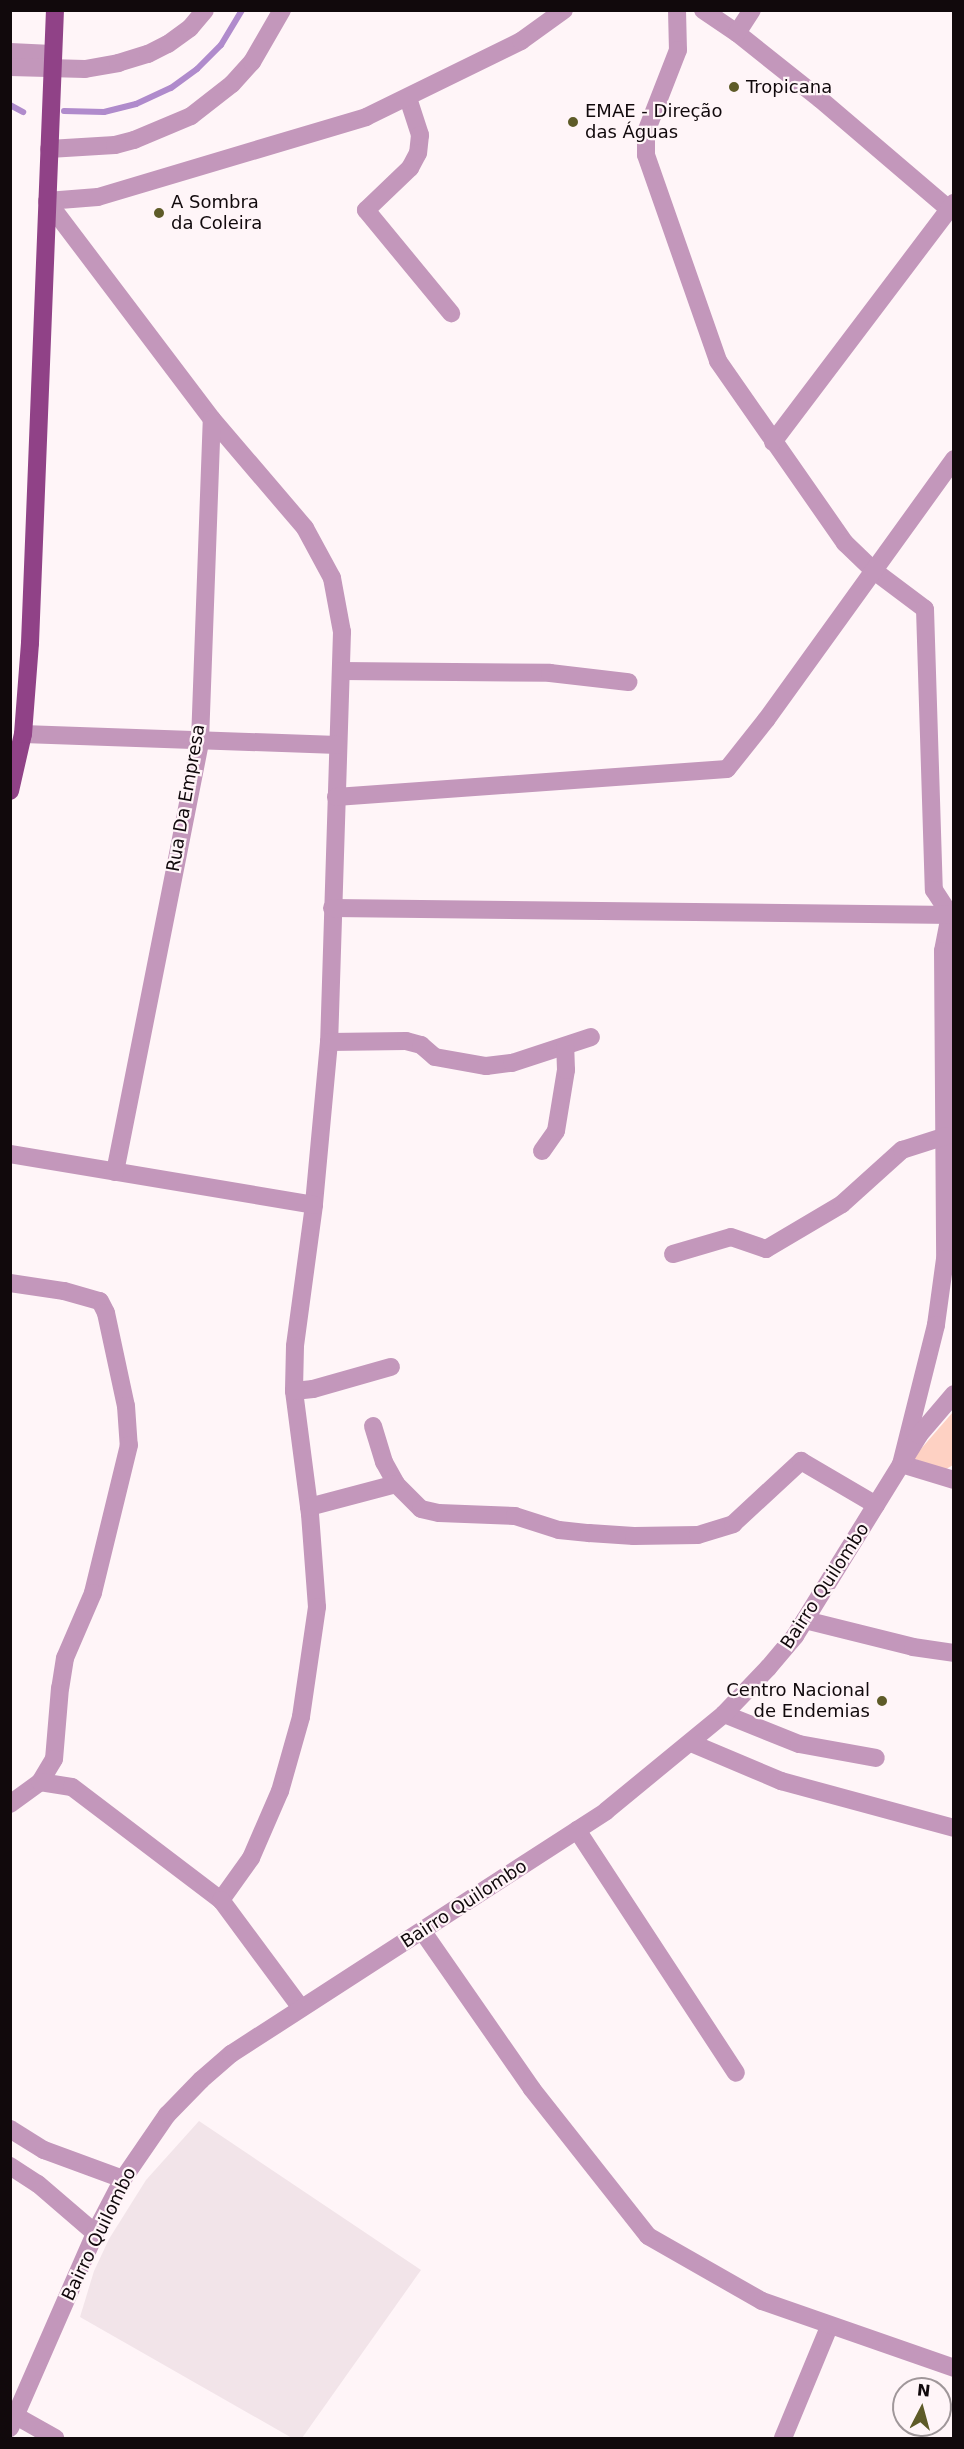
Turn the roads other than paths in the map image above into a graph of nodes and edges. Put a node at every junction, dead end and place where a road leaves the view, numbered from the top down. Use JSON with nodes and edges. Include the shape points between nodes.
{"nodes":[{"id":1,"x":55,"y":10,"type":"edge"},
{"id":2,"x":205,"y":10,"type":"edge"},
{"id":3,"x":282,"y":10,"type":"edge"},
{"id":4,"x":564,"y":10,"type":"edge"},
{"id":5,"x":677,"y":10,"type":"edge"},
{"id":6,"x":703,"y":10,"type":"edge"},
{"id":7,"x":752,"y":10,"type":"edge"},
{"id":8,"x":737,"y":33,"type":"junction"},
{"id":9,"x":10,"y":52,"type":"edge"},
{"id":10,"x":51,"y":61,"type":"junction"},
{"id":11,"x":10,"y":67,"type":"edge"},
{"id":12,"x":408,"y":98,"type":"junction"},
{"id":13,"x":49,"y":149,"type":"junction"},
{"id":14,"x":47,"y":201,"type":"junction"},
{"id":15,"x":951,"y":206,"type":"edge"},
{"id":16,"x":452,"y":313,"type":"dead end"},
{"id":17,"x":212,"y":419,"type":"junction"},
{"id":18,"x":773,"y":442,"type":"junction"},
{"id":19,"x":954,"y":459,"type":"edge"},
{"id":20,"x":873,"y":570,"type":"junction"},
{"id":21,"x":341,"y":671,"type":"junction"},
{"id":22,"x":628,"y":682,"type":"dead end"},
{"id":23,"x":23,"y":734,"type":"junction"},
{"id":24,"x":200,"y":741,"type":"junction"},
{"id":25,"x":338,"y":745,"type":"junction"},
{"id":26,"x":10,"y":791,"type":"edge"},
{"id":27,"x":336,"y":796,"type":"junction"},
{"id":28,"x":332,"y":908,"type":"junction"},
{"id":29,"x":952,"y":915,"type":"edge"},
{"id":30,"x":591,"y":1036,"type":"dead end"},
{"id":31,"x":328,"y":1042,"type":"junction"},
{"id":32,"x":565,"y":1047,"type":"junction"},
{"id":33,"x":946,"y":1136,"type":"junction"},
{"id":34,"x":542,"y":1151,"type":"dead end"},
{"id":35,"x":10,"y":1154,"type":"edge"},
{"id":36,"x":115,"y":1172,"type":"junction"},
{"id":37,"x":314,"y":1204,"type":"junction"},
{"id":38,"x":673,"y":1254,"type":"dead end"},
{"id":39,"x":10,"y":1283,"type":"edge"},
{"id":40,"x":391,"y":1367,"type":"dead end"},
{"id":41,"x":294,"y":1391,"type":"junction"},
{"id":42,"x":954,"y":1394,"type":"edge"},
{"id":43,"x":373,"y":1426,"type":"dead end"},
{"id":44,"x":901,"y":1464,"type":"junction"},
{"id":45,"x":954,"y":1480,"type":"edge"},
{"id":46,"x":396,"y":1485,"type":"junction"},
{"id":47,"x":876,"y":1505,"type":"junction"},
{"id":48,"x":309,"y":1507,"type":"junction"},
{"id":49,"x":805,"y":1620,"type":"junction"},
{"id":50,"x":954,"y":1653,"type":"edge"},
{"id":51,"x":724,"y":1714,"type":"junction"},
{"id":52,"x":691,"y":1743,"type":"junction"},
{"id":53,"x":876,"y":1758,"type":"dead end"},
{"id":54,"x":40,"y":1782,"type":"junction"},
{"id":55,"x":10,"y":1804,"type":"edge"},
{"id":56,"x":954,"y":1828,"type":"edge"},
{"id":57,"x":577,"y":1830,"type":"junction"},
{"id":58,"x":220,"y":1900,"type":"junction"},
{"id":59,"x":423,"y":1932,"type":"junction"},
{"id":60,"x":301,"y":2008,"type":"junction"},
{"id":61,"x":736,"y":2073,"type":"dead end"},
{"id":62,"x":10,"y":2129,"type":"edge"},
{"id":63,"x":10,"y":2166,"type":"edge"},
{"id":64,"x":123,"y":2179,"type":"junction"},
{"id":65,"x":95,"y":2233,"type":"junction"},
{"id":66,"x":829,"y":2327,"type":"junction"},
{"id":67,"x":954,"y":2368,"type":"edge"},
{"id":68,"x":13,"y":2422,"type":"edge"},
{"id":69,"x":55,"y":2439,"type":"edge"},
{"id":70,"x":783,"y":2439,"type":"edge"}],
"edges":[{"from":1,"to":10,"type":"main road"},
{"from":2,"to":10,"type":"street","via":[[190,28],[148,54],[85,69]]},
{"from":3,"to":13,"type":"street","via":[[252,62],[232,84],[191,116],[134,141]]},
{"from":4,"to":12,"type":"street","via":[[521,41]]},
{"from":5,"to":18,"type":"street","via":[[678,50],[646,132],[646,155],[717,361]]},
{"from":6,"to":8,"type":"street"},
{"from":7,"to":8,"type":"street"},
{"from":8,"to":15,"type":"street"},
{"from":9,"to":10,"type":"street"},
{"from":10,"to":11,"type":"street"},
{"from":10,"to":13,"type":"main road"},
{"from":12,"to":14,"type":"street","via":[[366,117],[98,197]]},
{"from":12,"to":16,"type":"street","via":[[420,135],[418,153],[410,168],[366,210]]},
{"from":13,"to":14,"type":"main road"},
{"from":14,"to":17,"type":"street"},
{"from":14,"to":23,"type":"main road"},
{"from":15,"to":18,"type":"street"},
{"from":17,"to":21,"type":"street","via":[[305,528],[333,578],[342,632]]},
{"from":17,"to":24,"type":"street","name":"Rua Da Empresa"},
{"from":18,"to":20,"type":"street","via":[[844,543]]},
{"from":19,"to":20,"type":"street"},
{"from":20,"to":27,"type":"street","via":[[727,769]]},
{"from":20,"to":29,"type":"street","via":[[925,609],[934,890]]},
{"from":21,"to":22,"type":"street","via":[[550,673]]},
{"from":21,"to":25,"type":"street"},
{"from":23,"to":24,"type":"street"},
{"from":23,"to":26,"type":"main road"},
{"from":24,"to":25,"type":"street"},
{"from":24,"to":36,"type":"street","name":"Rua Da Empresa"},
{"from":25,"to":27,"type":"street"},
{"from":27,"to":28,"type":"street"},
{"from":28,"to":29,"type":"street"},
{"from":28,"to":31,"type":"street"},
{"from":29,"to":33,"type":"street","via":[[943,951]]},
{"from":30,"to":32,"type":"street"},
{"from":31,"to":32,"type":"street","via":[[406,1041],[421,1045],[435,1057],[486,1066],[512,1063]]},
{"from":31,"to":37,"type":"street"},
{"from":32,"to":34,"type":"street","via":[[566,1070],[556,1131]]},
{"from":33,"to":38,"type":"street","via":[[902,1150],[842,1204],[766,1249],[731,1237]]},
{"from":33,"to":44,"type":"street","via":[[945,1260],[936,1325]]},
{"from":35,"to":36,"type":"street"},
{"from":36,"to":37,"type":"street"},
{"from":37,"to":41,"type":"street","via":[[295,1346]]},
{"from":39,"to":54,"type":"street","via":[[100,1301],[106,1312],[126,1406],[129,1445],[93,1593],[65,1658],[54,1759]]},
{"from":40,"to":41,"type":"street"},
{"from":41,"to":48,"type":"street"},
{"from":42,"to":44,"type":"street","name":"Bairro Quilombo","via":[[919,1435]]},
{"from":43,"to":46,"type":"street"},
{"from":44,"to":45,"type":"street"},
{"from":44,"to":47,"type":"street","name":"Bairro Quilombo"},
{"from":46,"to":47,"type":"street","via":[[421,1509],[439,1513],[515,1516],[559,1530],[634,1536],[698,1535],[733,1524],[801,1461]]},
{"from":46,"to":48,"type":"street"},
{"from":47,"to":49,"type":"street","name":"Bairro Quilombo"},
{"from":48,"to":58,"type":"street","via":[[317,1607],[300,1717],[280,1791],[255,1849]]},
{"from":49,"to":50,"type":"street","via":[[913,1647]]},
{"from":49,"to":51,"type":"street","name":"Bairro Quilombo","via":[[768,1668]]},
{"from":51,"to":52,"type":"street","name":"Bairro Quilombo"},
{"from":51,"to":53,"type":"street","via":[[799,1744]]},
{"from":52,"to":56,"type":"street","via":[[781,1781]]},
{"from":52,"to":57,"type":"street","name":"Bairro Quilombo"},
{"from":54,"to":55,"type":"street"},
{"from":54,"to":58,"type":"street","via":[[72,1787]]},
{"from":57,"to":59,"type":"street","name":"Bairro Quilombo"},
{"from":57,"to":61,"type":"street"},
{"from":58,"to":60,"type":"street"},
{"from":59,"to":60,"type":"street","name":"Bairro Quilombo"},
{"from":59,"to":66,"type":"street","via":[[532,2089],[648,2236],[762,2301]]},
{"from":60,"to":64,"type":"street","name":"Bairro Quilombo","via":[[231,2054],[201,2080],[162,2122]]},
{"from":62,"to":64,"type":"street","via":[[44,2150]]},
{"from":63,"to":65,"type":"street","via":[[38,2184]]},
{"from":64,"to":65,"type":"street","name":"Bairro Quilombo"},
{"from":65,"to":68,"type":"street","name":"Bairro Quilombo"},
{"from":66,"to":67,"type":"street"},
{"from":66,"to":70,"type":"street"},
{"from":68,"to":69,"type":"street"}]}
